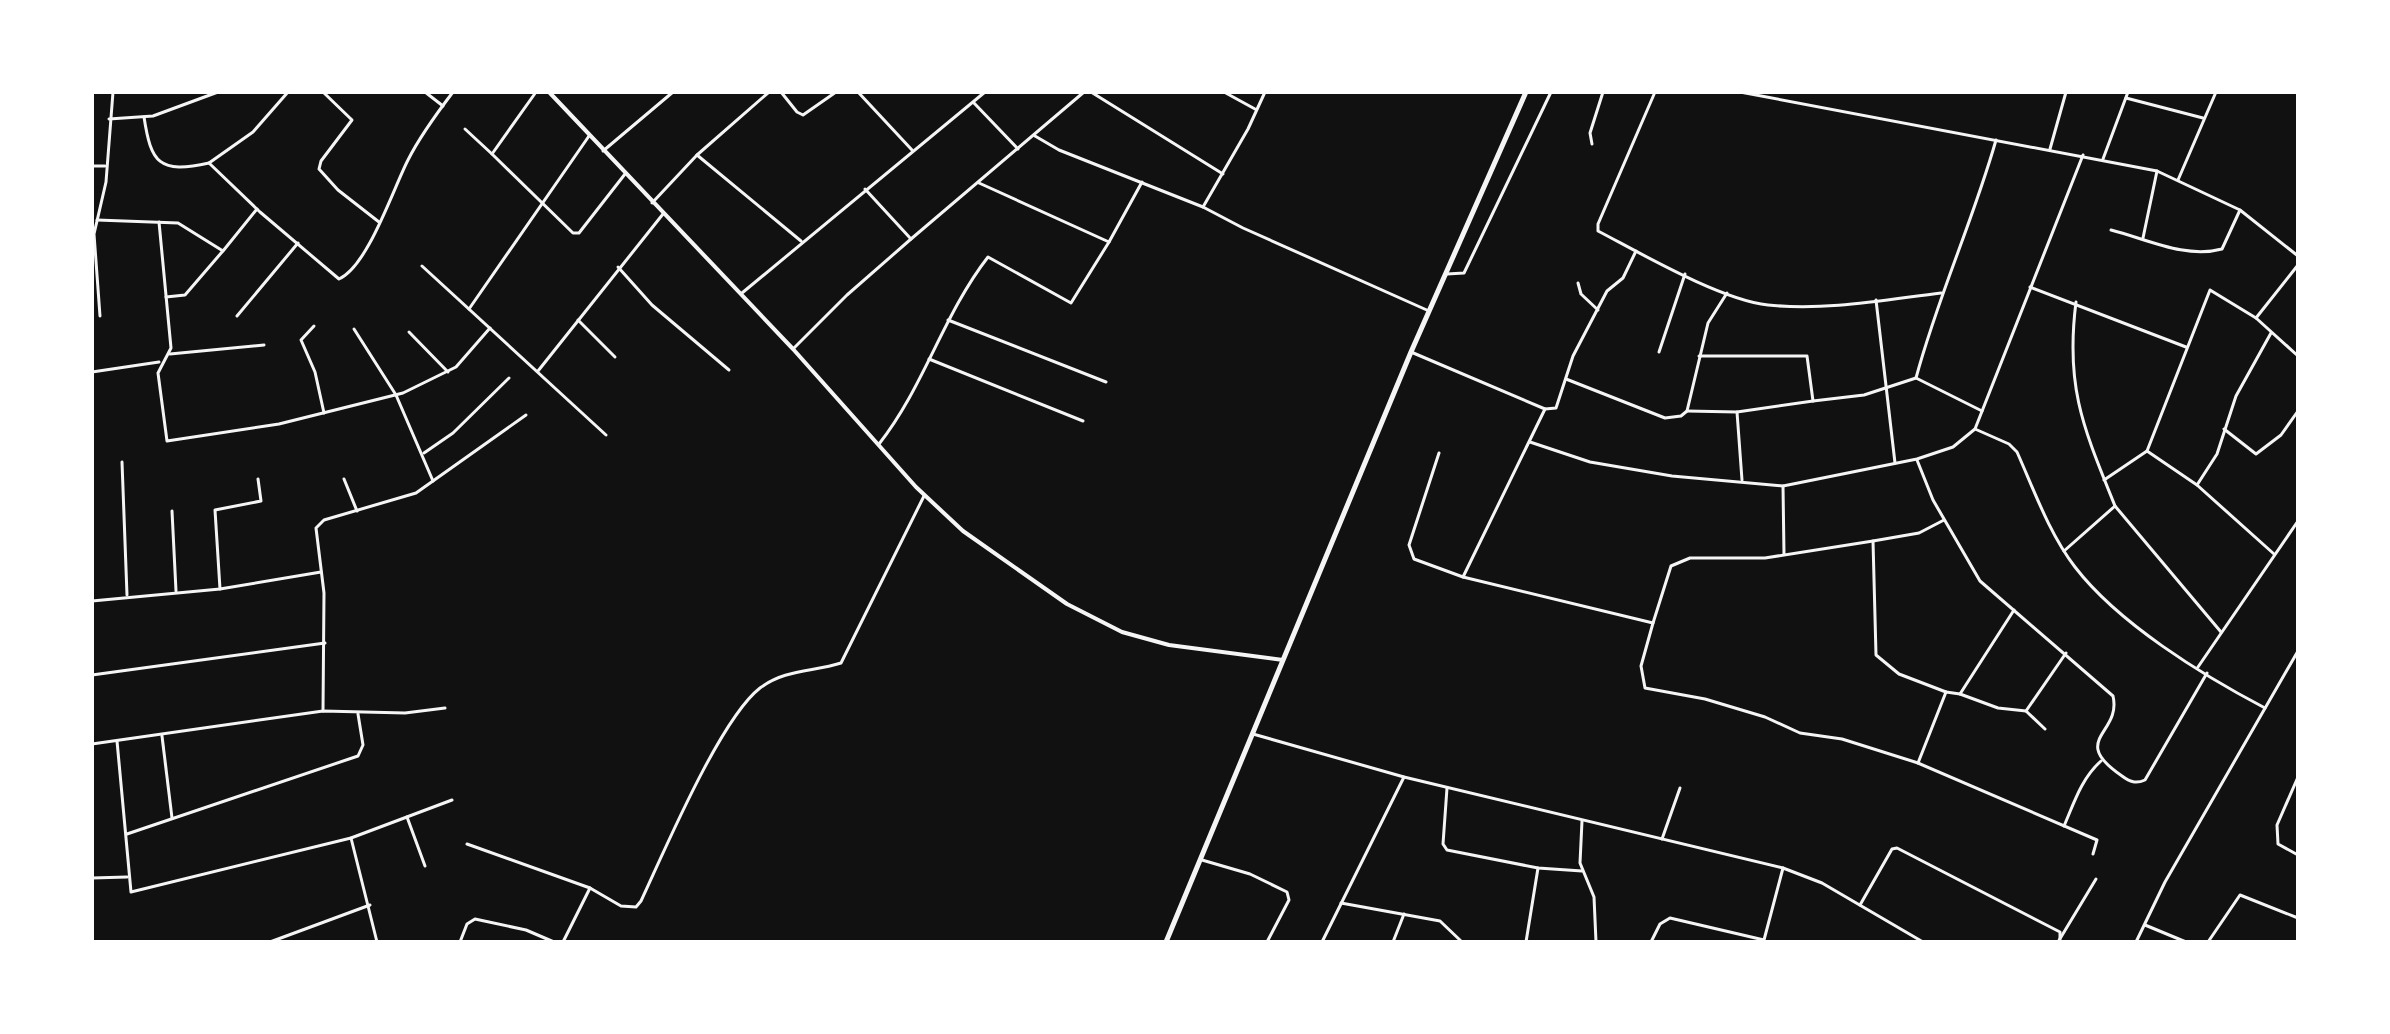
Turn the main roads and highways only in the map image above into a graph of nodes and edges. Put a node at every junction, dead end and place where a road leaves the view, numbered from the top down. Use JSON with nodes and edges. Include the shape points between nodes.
{"nodes":[{"id":1,"x":1526,"y":92,"type":"edge"},
{"id":2,"x":1166,"y":942,"type":"edge"}],
"edges":[{"from":1,"to":2,"type":"main road","via":[[1411,352]]}]}
